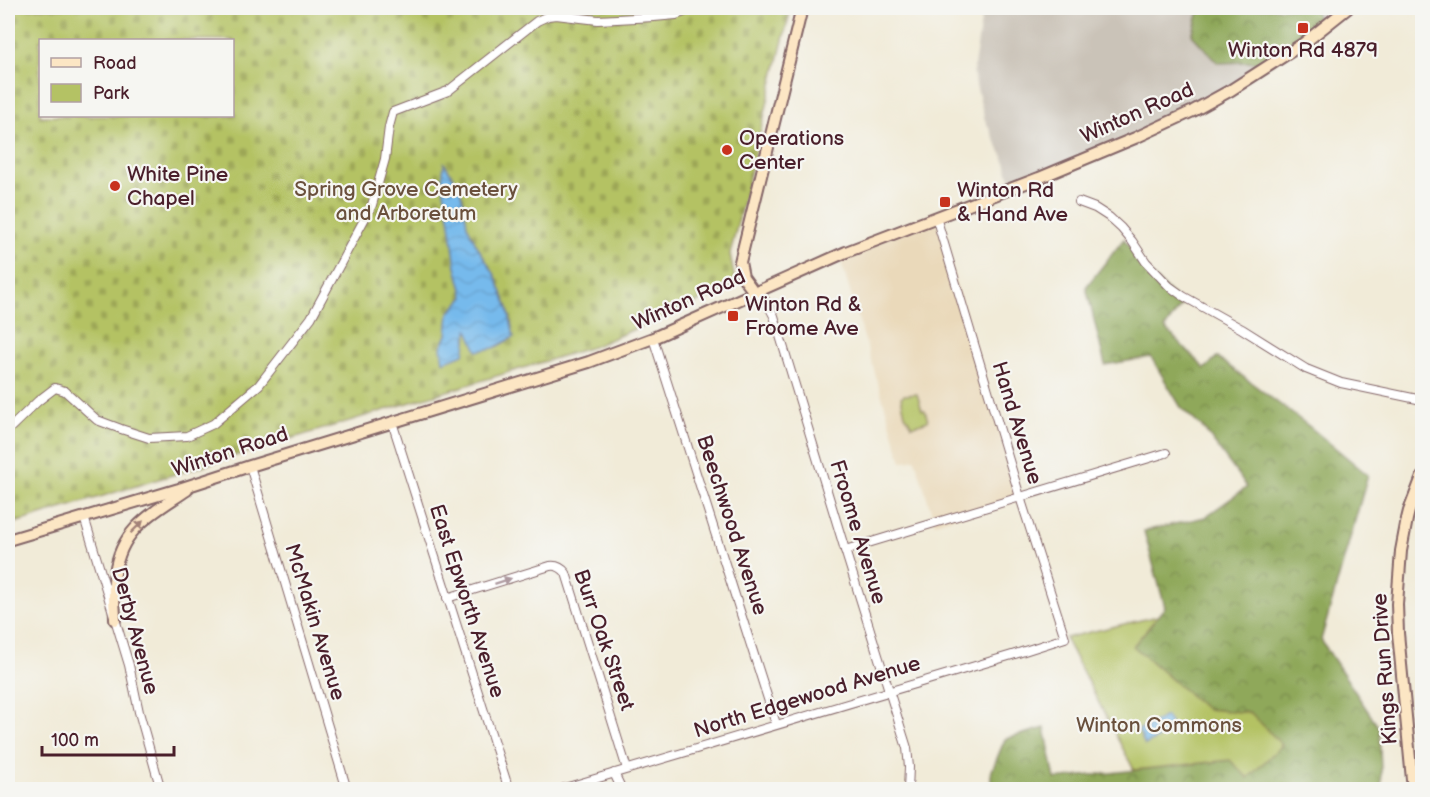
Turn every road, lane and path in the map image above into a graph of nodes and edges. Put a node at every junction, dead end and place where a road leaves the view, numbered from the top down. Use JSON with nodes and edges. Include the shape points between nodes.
{"nodes":[{"id":1,"x":689,"y":8,"type":"edge"},
{"id":2,"x":802,"y":8,"type":"edge"},
{"id":3,"x":1347,"y":8,"type":"edge"},
{"id":4,"x":1079,"y":202,"type":"dead end"},
{"id":5,"x":936,"y":217,"type":"junction"},
{"id":6,"x":754,"y":292,"type":"junction"},
{"id":7,"x":653,"y":338,"type":"junction"},
{"id":8,"x":1422,"y":400,"type":"edge"},
{"id":9,"x":392,"y":422,"type":"junction"},
{"id":10,"x":8,"y":430,"type":"edge"},
{"id":11,"x":1166,"y":453,"type":"dead end"},
{"id":12,"x":250,"y":466,"type":"junction"},
{"id":13,"x":1422,"y":477,"type":"edge"},
{"id":14,"x":197,"y":483,"type":"junction"},
{"id":15,"x":1020,"y":497,"type":"junction"},
{"id":16,"x":84,"y":518,"type":"junction"},
{"id":17,"x":8,"y":540,"type":"edge"},
{"id":18,"x":845,"y":550,"type":"junction"},
{"id":19,"x":447,"y":598,"type":"junction"},
{"id":20,"x":115,"y":620,"type":"junction"},
{"id":21,"x":1065,"y":638,"type":"joint"},
{"id":22,"x":889,"y":691,"type":"junction"},
{"id":23,"x":776,"y":724,"type":"junction"},
{"id":24,"x":627,"y":769,"type":"junction"},
{"id":25,"x":615,"y":773,"type":"junction"},
{"id":26,"x":161,"y":789,"type":"edge"},
{"id":27,"x":347,"y":789,"type":"edge"},
{"id":28,"x":509,"y":789,"type":"edge"},
{"id":29,"x":558,"y":789,"type":"edge"},
{"id":30,"x":622,"y":789,"type":"edge"},
{"id":31,"x":908,"y":789,"type":"edge"},
{"id":32,"x":1413,"y":789,"type":"edge"}],
"edges":[{"from":1,"to":10,"type":"street","via":[[676,15],[654,17],[598,20],[548,16],[508,42],[448,91],[393,112],[372,205],[311,318],[260,385],[213,424],[187,436],[149,438],[97,420],[65,391],[55,388]]},
{"from":2,"to":6,"type":"main road","via":[[740,262],[743,277]]},
{"from":3,"to":5,"type":"main road","name":"Winton Road","via":[[1304,43],[1193,111]]},
{"from":4,"to":8,"type":"street","via":[[1095,208],[1121,228],[1169,286],[1306,369],[1341,383]]},
{"from":5,"to":6,"type":"main road","name":"Winton Road"},
{"from":5,"to":15,"type":"street","name":"Hand Avenue"},
{"from":6,"to":7,"type":"main road","name":"Winton Road"},
{"from":6,"to":18,"type":"street","name":"Froome Avenue","via":[[766,301],[774,316]]},
{"from":7,"to":9,"type":"main road","name":"Winton Road","via":[[589,362]]},
{"from":7,"to":23,"type":"street","name":"Beechwood Avenue"},
{"from":9,"to":12,"type":"main road","name":"Winton Road"},
{"from":9,"to":19,"type":"street","name":"East Epworth Avenue"},
{"from":11,"to":15,"type":"street"},
{"from":12,"to":14,"type":"main road","name":"Winton Road"},
{"from":12,"to":27,"type":"street","name":"McMakin Avenue"},
{"from":13,"to":32,"type":"main road","name":"Kings Run Drive","via":[[1407,519],[1397,604]]},
{"from":14,"to":16,"type":"main road","name":"Winton Road"},
{"from":20,"to":14,"type":"main road","one_way":true,"via":[[114,576],[128,536],[137,525]]},
{"from":15,"to":18,"type":"street"},
{"from":15,"to":21,"type":"street","name":"Hand Avenue"},
{"from":16,"to":17,"type":"main road","name":"Winton Road"},
{"from":16,"to":20,"type":"street","name":"Derby Avenue"},
{"from":18,"to":22,"type":"street","name":"Froome Avenue"},
{"from":19,"to":24,"type":"street","name":"Burr Oak Street","one_way":true,"via":[[550,566],[567,573]]},
{"from":19,"to":28,"type":"street","name":"East Epworth Avenue"},
{"from":20,"to":26,"type":"street","name":"Derby Avenue"},
{"from":21,"to":22,"type":"street","name":"North Edgewood Avenue"},
{"from":22,"to":23,"type":"street","name":"North Edgewood Avenue"},
{"from":22,"to":31,"type":"street","name":"Froome Avenue","via":[[909,756]]},
{"from":23,"to":24,"type":"street","name":"North Edgewood Avenue"},
{"from":24,"to":25,"type":"street","name":"North Edgewood Avenue"},
{"from":25,"to":29,"type":"street","name":"North Edgewood Avenue"},
{"from":25,"to":30,"type":"street"}]}
